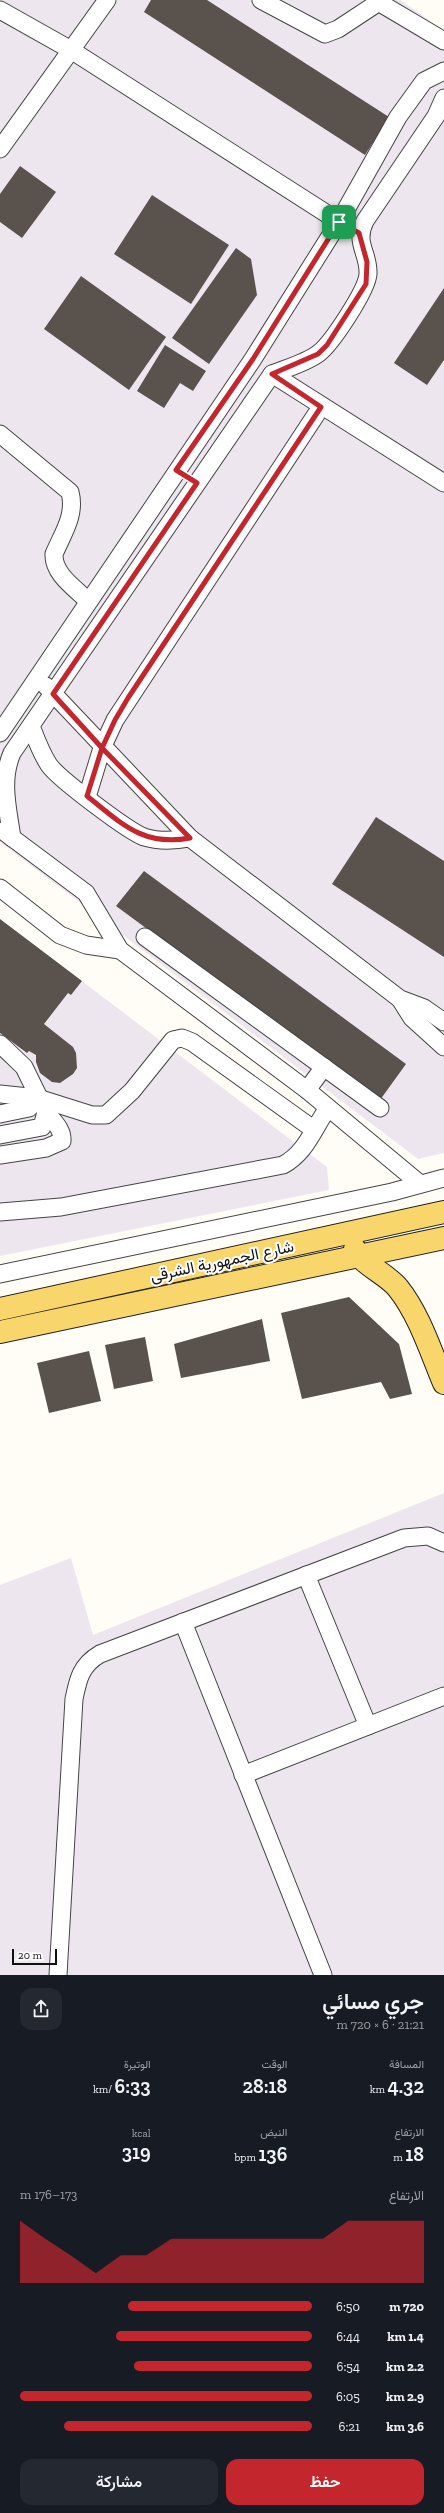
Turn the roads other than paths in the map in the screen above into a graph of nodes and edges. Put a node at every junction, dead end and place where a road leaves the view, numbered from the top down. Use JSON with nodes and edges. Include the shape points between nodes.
{"nodes":[{"id":1,"x":108,"y":0,"type":"edge"},
{"id":2,"x":261,"y":0,"type":"edge"},
{"id":3,"x":377,"y":1,"type":"edge"},
{"id":4,"x":0,"y":10,"type":"edge"},
{"id":5,"x":444,"y":41,"type":"edge"},
{"id":6,"x":71,"y":50,"type":"junction"},
{"id":7,"x":444,"y":71,"type":"edge"},
{"id":8,"x":444,"y":98,"type":"edge"},
{"id":9,"x":0,"y":149,"type":"edge"},
{"id":10,"x":339,"y":222,"type":"junction"},
{"id":11,"x":359,"y":233,"type":"junction"},
{"id":12,"x":272,"y":374,"type":"junction"},
{"id":13,"x":321,"y":407,"type":"junction"},
{"id":14,"x":0,"y":434,"type":"edge"},
{"id":15,"x":176,"y":470,"type":"junction"},
{"id":16,"x":197,"y":483,"type":"junction"},
{"id":17,"x":444,"y":483,"type":"edge"},
{"id":18,"x":88,"y":601,"type":"junction"},
{"id":19,"x":39,"y":678,"type":"junction"},
{"id":20,"x":53,"y":694,"type":"junction"},
{"id":21,"x":31,"y":726,"type":"junction"},
{"id":22,"x":0,"y":733,"type":"edge"},
{"id":23,"x":102,"y":748,"type":"junction"},
{"id":24,"x":87,"y":796,"type":"junction"},
{"id":25,"x":6,"y":834,"type":"edge"},
{"id":26,"x":190,"y":838,"type":"junction"},
{"id":27,"x":0,"y":888,"type":"edge"},
{"id":28,"x":145,"y":937,"type":"dead end"},
{"id":29,"x":120,"y":950,"type":"junction"},
{"id":30,"x":400,"y":999,"type":"junction"},
{"id":31,"x":444,"y":1022,"type":"edge"},
{"id":32,"x":0,"y":1044,"type":"edge"},
{"id":33,"x":444,"y":1047,"type":"edge"},
{"id":34,"x":254,"y":1051,"type":"junction"},
{"id":35,"x":324,"y":1067,"type":"junction"},
{"id":36,"x":235,"y":1071,"type":"junction"},
{"id":37,"x":0,"y":1083,"type":"edge"},
{"id":38,"x":307,"y":1090,"type":"junction"},
{"id":39,"x":8,"y":1095,"type":"edge"},
{"id":40,"x":38,"y":1098,"type":"junction"},
{"id":41,"x":328,"y":1108,"type":"junction"},
{"id":42,"x":380,"y":1108,"type":"dead end"},
{"id":43,"x":46,"y":1112,"type":"junction"},
{"id":44,"x":0,"y":1114,"type":"edge"},
{"id":45,"x":313,"y":1130,"type":"junction"},
{"id":46,"x":0,"y":1135,"type":"edge"},
{"id":47,"x":0,"y":1155,"type":"edge"},
{"id":48,"x":444,"y":1178,"type":"edge"},
{"id":49,"x":420,"y":1183,"type":"junction"},
{"id":50,"x":0,"y":1212,"type":"edge"},
{"id":51,"x":444,"y":1212,"type":"edge"},
{"id":52,"x":349,"y":1234,"type":"junction"},
{"id":53,"x":444,"y":1238,"type":"edge"},
{"id":54,"x":358,"y":1256,"type":"junction"},
{"id":55,"x":0,"y":1274,"type":"edge"},
{"id":56,"x":0,"y":1309,"type":"edge"},
{"id":57,"x":0,"y":1332,"type":"edge"},
{"id":58,"x":444,"y":1383,"type":"edge"},
{"id":59,"x":444,"y":1543,"type":"edge"},
{"id":60,"x":306,"y":1575,"type":"junction"},
{"id":61,"x":183,"y":1622,"type":"junction"},
{"id":62,"x":444,"y":1696,"type":"edge"},
{"id":63,"x":368,"y":1726,"type":"junction"},
{"id":64,"x":243,"y":1775,"type":"junction"},
{"id":65,"x":58,"y":1975,"type":"edge"},
{"id":66,"x":323,"y":1975,"type":"edge"}],
"edges":[{"from":1,"to":6,"type":"lane"},
{"from":2,"to":3,"type":"lane","via":[[325,34],[338,29]]},
{"from":3,"to":5,"type":"lane"},
{"from":4,"to":6,"type":"lane"},
{"from":6,"to":9,"type":"lane"},
{"from":6,"to":10,"type":"lane"},
{"from":7,"to":10,"type":"lane","via":[[424,81],[398,117]]},
{"from":8,"to":11,"type":"lane","via":[[436,116],[370,212]]},
{"from":10,"to":11,"type":"lane"},
{"from":10,"to":15,"type":"lane","via":[[253,359]]},
{"from":11,"to":12,"type":"lane","via":[[367,262],[366,284],[327,345],[318,354]]},
{"from":12,"to":13,"type":"lane"},
{"from":12,"to":16,"type":"lane"},
{"from":13,"to":17,"type":"lane"},
{"from":13,"to":23,"type":"lane","via":[[128,698]]},
{"from":14,"to":18,"type":"lane","via":[[70,492],[73,504],[71,516],[54,554],[54,561],[56,569]]},
{"from":15,"to":16,"type":"lane"},
{"from":15,"to":18,"type":"lane"},
{"from":16,"to":20,"type":"lane"},
{"from":18,"to":19,"type":"lane"},
{"from":19,"to":20,"type":"lane"},
{"from":19,"to":22,"type":"lane"},
{"from":20,"to":21,"type":"lane"},
{"from":20,"to":23,"type":"lane"},
{"from":21,"to":24,"type":"lane","via":[[50,766],[59,776]]},
{"from":21,"to":25,"type":"lane","via":[[12,752],[6,767]]},
{"from":23,"to":24,"type":"lane"},
{"from":23,"to":26,"type":"lane"},
{"from":24,"to":26,"type":"lane","via":[[128,829],[142,836],[174,841]]},
{"from":25,"to":29,"type":"lane","via":[[86,893]]},
{"from":26,"to":30,"type":"lane"},
{"from":27,"to":29,"type":"lane","via":[[60,934],[86,945]]},
{"from":28,"to":35,"type":"lane"},
{"from":29,"to":34,"type":"lane"},
{"from":30,"to":31,"type":"lane","via":[[424,1008]]},
{"from":30,"to":33,"type":"lane","via":[[412,1018]]},
{"from":32,"to":40,"type":"lane","via":[[24,1067]]},
{"from":34,"to":36,"type":"lane","via":[[253,1066]]},
{"from":34,"to":38,"type":"lane"},
{"from":35,"to":38,"type":"lane"},
{"from":35,"to":42,"type":"lane"},
{"from":36,"to":40,"type":"lane","via":[[192,1042],[177,1038],[132,1091],[106,1115],[92,1115]]},
{"from":36,"to":45,"type":"lane"},
{"from":37,"to":39,"type":"lane"},
{"from":38,"to":41,"type":"lane"},
{"from":39,"to":40,"type":"lane"},
{"from":40,"to":43,"type":"lane"},
{"from":40,"to":44,"type":"lane","via":[[29,1108]]},
{"from":41,"to":45,"type":"lane"},
{"from":41,"to":49,"type":"lane"},
{"from":43,"to":46,"type":"lane","via":[[42,1127]]},
{"from":43,"to":47,"type":"lane","via":[[59,1128],[62,1141],[46,1148]]},
{"from":45,"to":50,"type":"lane","via":[[302,1152],[283,1165],[61,1207]]},
{"from":48,"to":49,"type":"lane"},
{"from":49,"to":55,"type":"lane","via":[[392,1192]]},
{"from":51,"to":52,"type":"main road","name":"شارع الجمهورية الشرقى"},
{"from":52,"to":54,"type":"main road"},
{"from":52,"to":56,"type":"main road","name":"شارع الجمهورية الشرقى"},
{"from":53,"to":54,"type":"main road","name":"شارع الجمهورية الشرقى"},
{"from":54,"to":57,"type":"main road","name":"شارع الجمهورية الشرقى"},
{"from":54,"to":58,"type":"main road","via":[[384,1274],[405,1298]]},
{"from":59,"to":60,"type":"lane","via":[[428,1536],[404,1538]]},
{"from":60,"to":61,"type":"lane"},
{"from":60,"to":63,"type":"lane"},
{"from":61,"to":64,"type":"lane"},
{"from":61,"to":65,"type":"lane","via":[[100,1654],[87,1664],[78,1679],[74,1699]]},
{"from":62,"to":63,"type":"lane"},
{"from":63,"to":64,"type":"lane"},
{"from":64,"to":66,"type":"lane"}]}
